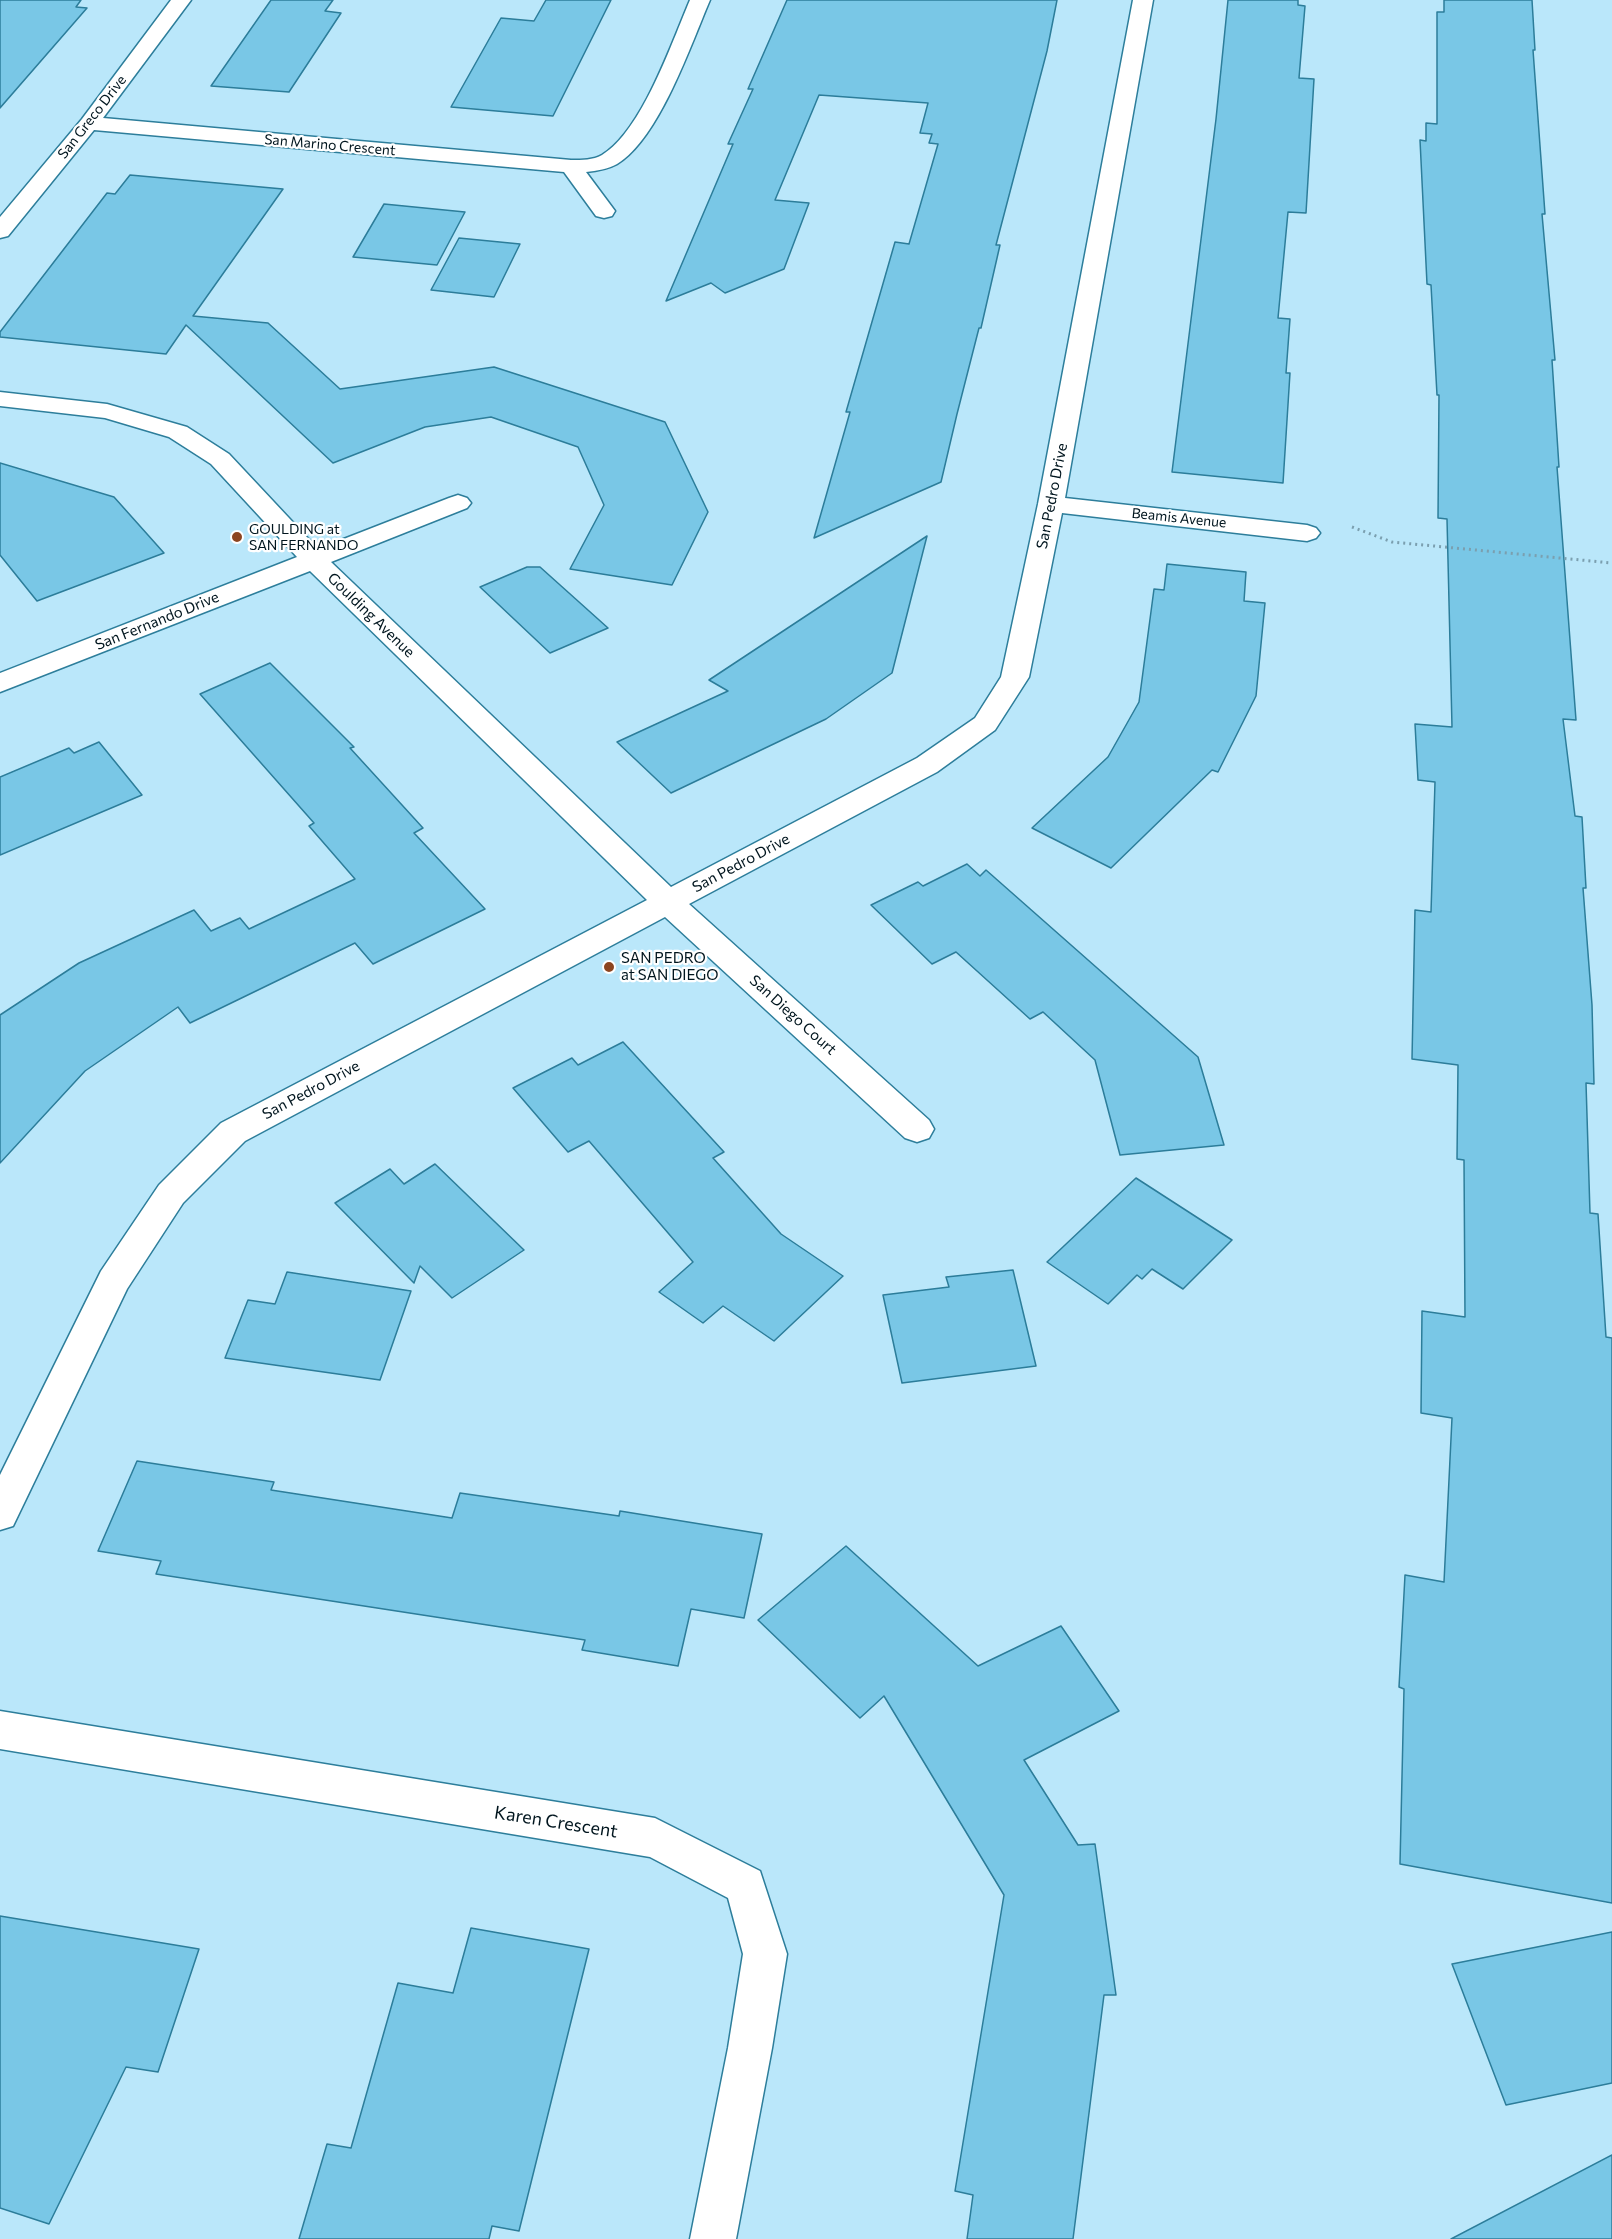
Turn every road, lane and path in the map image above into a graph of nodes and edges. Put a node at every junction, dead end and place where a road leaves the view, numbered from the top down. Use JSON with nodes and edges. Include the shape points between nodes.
{"nodes":[{"id":1,"x":181,"y":0,"type":"edge"},
{"id":2,"x":700,"y":0,"type":"edge"},
{"id":3,"x":1143,"y":0,"type":"edge"},
{"id":4,"x":89,"y":123,"type":"junction"},
{"id":5,"x":571,"y":166,"type":"junction"},
{"id":6,"x":604,"y":211,"type":"dead end"},
{"id":7,"x":0,"y":231,"type":"edge"},
{"id":8,"x":0,"y":399,"type":"edge"},
{"id":9,"x":458,"y":503,"type":"dead end"},
{"id":10,"x":1051,"y":504,"type":"junction"},
{"id":11,"x":1345,"y":524,"type":"dead end"},
{"id":12,"x":1308,"y":532,"type":"dead end"},
{"id":13,"x":314,"y":560,"type":"junction"},
{"id":14,"x":1612,"y":563,"type":"edge"},
{"id":15,"x":0,"y":683,"type":"edge"},
{"id":16,"x":668,"y":902,"type":"junction"},
{"id":17,"x":917,"y":1128,"type":"dead end"},
{"id":18,"x":0,"y":1514,"type":"edge"},
{"id":19,"x":0,"y":1730,"type":"edge"},
{"id":20,"x":713,"y":2239,"type":"edge"}],
"edges":[{"from":1,"to":4,"type":"street","name":"San Greco Drive"},
{"from":2,"to":5,"type":"street","name":"San Marino Crescent","via":[[632,140],[613,158],[591,166]]},
{"from":3,"to":10,"type":"street","name":"San Pedro Drive"},
{"from":4,"to":5,"type":"street","name":"San Marino Crescent"},
{"from":4,"to":7,"type":"street","name":"San Greco Drive"},
{"from":5,"to":6,"type":"street"},
{"from":8,"to":13,"type":"street","name":"Goulding Avenue","via":[[107,411],[178,432],[220,459]]},
{"from":9,"to":13,"type":"street","name":"San Fernando Drive"},
{"from":10,"to":12,"type":"street","name":"Beamis Avenue"},
{"from":10,"to":16,"type":"street","name":"San Pedro Drive","via":[[1015,676],[986,724],[927,765]]},
{"from":11,"to":14,"type":"path","via":[[1392,542]]},
{"from":13,"to":15,"type":"street","name":"San Fernando Drive"},
{"from":13,"to":16,"type":"street","name":"Goulding Avenue"},
{"from":16,"to":17,"type":"street","name":"San Diego Court"},
{"from":16,"to":18,"type":"street","name":"San Pedro Drive","via":[[233,1132],[171,1194],[113,1281]]},
{"from":19,"to":20,"type":"street","name":"Karen Crescent","via":[[655,1838],[745,1885],[765,1954]]}]}
